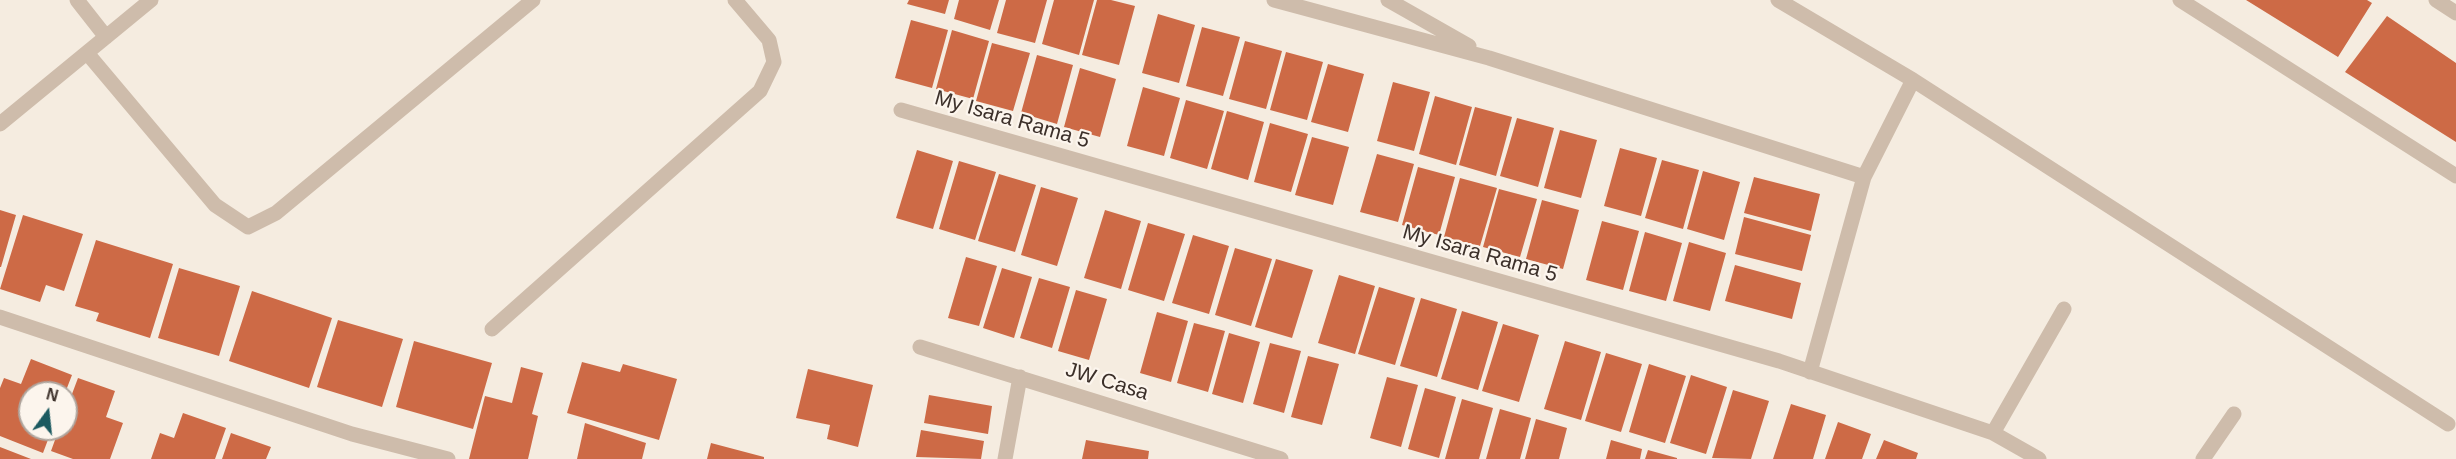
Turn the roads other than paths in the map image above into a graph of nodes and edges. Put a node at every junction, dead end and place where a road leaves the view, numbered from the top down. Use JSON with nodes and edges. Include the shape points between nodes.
{"nodes":[{"id":1,"x":77,"y":0,"type":"edge"},
{"id":2,"x":151,"y":0,"type":"edge"},
{"id":3,"x":533,"y":0,"type":"edge"},
{"id":4,"x":735,"y":0,"type":"edge"},
{"id":5,"x":1274,"y":0,"type":"edge"},
{"id":6,"x":1388,"y":0,"type":"edge"},
{"id":7,"x":1778,"y":0,"type":"edge"},
{"id":8,"x":2180,"y":0,"type":"edge"},
{"id":9,"x":2436,"y":0,"type":"edge"},
{"id":10,"x":2456,"y":13,"type":"edge"},
{"id":11,"x":106,"y":37,"type":"junction"},
{"id":12,"x":87,"y":53,"type":"junction"},
{"id":13,"x":1488,"y":58,"type":"junction"},
{"id":14,"x":1913,"y":80,"type":"junction"},
{"id":15,"x":901,"y":110,"type":"dead end"},
{"id":16,"x":0,"y":124,"type":"edge"},
{"id":17,"x":2456,"y":176,"type":"edge"},
{"id":18,"x":1864,"y":177,"type":"junction"},
{"id":19,"x":2064,"y":309,"type":"dead end"},
{"id":20,"x":0,"y":317,"type":"edge"},
{"id":21,"x":492,"y":329,"type":"dead end"},
{"id":22,"x":920,"y":347,"type":"dead end"},
{"id":23,"x":1810,"y":372,"type":"junction"},
{"id":24,"x":1020,"y":377,"type":"junction"},
{"id":25,"x":2234,"y":414,"type":"dead end"},
{"id":26,"x":2448,"y":424,"type":"dead end"},
{"id":27,"x":1993,"y":433,"type":"junction"},
{"id":28,"x":448,"y":459,"type":"edge"},
{"id":29,"x":1005,"y":459,"type":"edge"},
{"id":30,"x":1281,"y":459,"type":"edge"},
{"id":31,"x":2039,"y":459,"type":"edge"},
{"id":32,"x":2203,"y":459,"type":"edge"}],
"edges":[{"from":1,"to":11,"type":"street"},
{"from":2,"to":11,"type":"street"},
{"from":3,"to":12,"type":"street","via":[[276,213],[248,227],[215,205]]},
{"from":4,"to":21,"type":"street","via":[[769,40],[774,62],[760,91]]},
{"from":5,"to":13,"type":"street"},
{"from":6,"to":13,"type":"street"},
{"from":7,"to":14,"type":"street"},
{"from":8,"to":17,"type":"street"},
{"from":9,"to":10,"type":"street"},
{"from":11,"to":12,"type":"street"},
{"from":12,"to":16,"type":"street"},
{"from":13,"to":18,"type":"street"},
{"from":14,"to":18,"type":"street"},
{"from":14,"to":26,"type":"street"},
{"from":15,"to":23,"type":"street","name":"My Isara Rama 5"},
{"from":18,"to":23,"type":"street"},
{"from":19,"to":27,"type":"street"},
{"from":20,"to":28,"type":"street","via":[[351,434]]},
{"from":22,"to":24,"type":"street","name":"JW Casa"},
{"from":23,"to":27,"type":"street","name":"My Isara Rama 5"},
{"from":24,"to":29,"type":"street"},
{"from":24,"to":30,"type":"street","name":"JW Casa"},
{"from":25,"to":32,"type":"street"},
{"from":27,"to":31,"type":"street","name":"My Isara Rama 5"}]}
